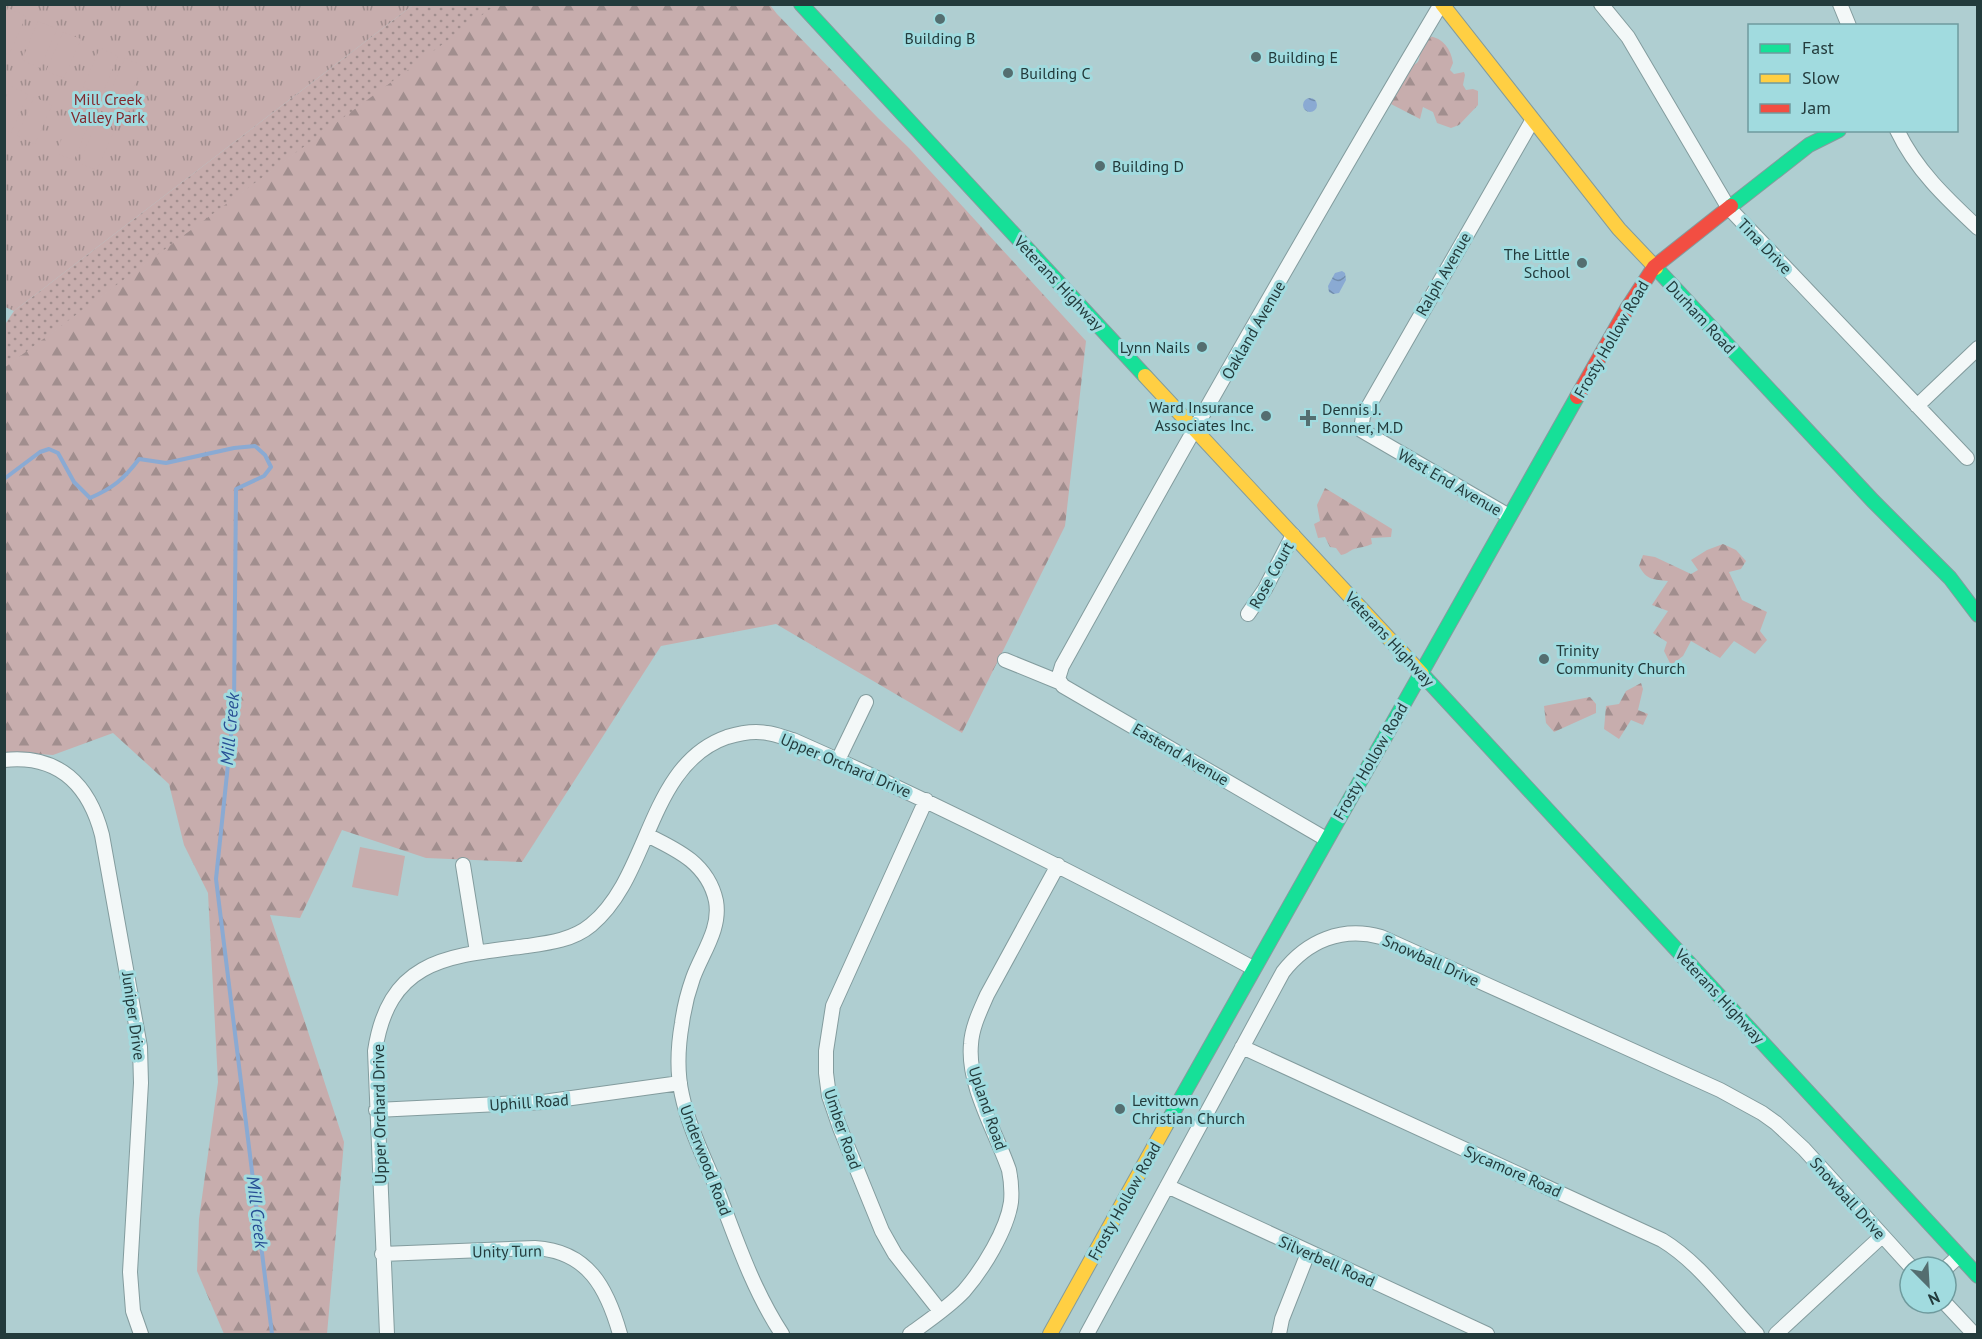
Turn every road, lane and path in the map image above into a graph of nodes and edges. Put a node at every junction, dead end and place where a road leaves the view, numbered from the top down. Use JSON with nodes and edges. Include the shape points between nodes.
{"nodes":[{"id":1,"x":801,"y":4,"type":"edge"},
{"id":2,"x":1441,"y":4,"type":"edge"},
{"id":3,"x":1601,"y":4,"type":"edge"},
{"id":4,"x":1840,"y":4,"type":"edge"},
{"id":5,"x":1848,"y":24,"type":"edge"},
{"id":6,"x":1532,"y":121,"type":"junction"},
{"id":7,"x":1835,"y":132,"type":"edge"},
{"id":8,"x":1898,"y":132,"type":"edge"},
{"id":9,"x":1728,"y":207,"type":"junction"},
{"id":10,"x":1977,"y":228,"type":"edge"},
{"id":11,"x":1654,"y":267,"type":"junction"},
{"id":12,"x":1977,"y":348,"type":"edge"},
{"id":13,"x":1917,"y":406,"type":"junction"},
{"id":14,"x":1196,"y":430,"type":"junction"},
{"id":15,"x":1361,"y":430,"type":"joint"},
{"id":16,"x":1967,"y":458,"type":"dead end"},
{"id":17,"x":1509,"y":516,"type":"junction"},
{"id":18,"x":1293,"y":535,"type":"junction"},
{"id":19,"x":1248,"y":614,"type":"dead end"},
{"id":20,"x":1977,"y":615,"type":"edge"},
{"id":21,"x":1005,"y":660,"type":"dead end"},
{"id":22,"x":1420,"y":673,"type":"junction"},
{"id":23,"x":1059,"y":682,"type":"junction"},
{"id":24,"x":866,"y":702,"type":"dead end"},
{"id":25,"x":4,"y":760,"type":"edge"},
{"id":26,"x":838,"y":760,"type":"junction"},
{"id":27,"x":926,"y":800,"type":"junction"},
{"id":28,"x":647,"y":835,"type":"junction"},
{"id":29,"x":1326,"y":839,"type":"junction"},
{"id":30,"x":463,"y":865,"type":"dead end"},
{"id":31,"x":1058,"y":865,"type":"junction"},
{"id":32,"x":477,"y":952,"type":"junction"},
{"id":33,"x":1252,"y":968,"type":"junction"},
{"id":34,"x":1242,"y":1047,"type":"junction"},
{"id":35,"x":680,"y":1083,"type":"junction"},
{"id":36,"x":376,"y":1110,"type":"junction"},
{"id":37,"x":1167,"y":1186,"type":"junction"},
{"id":38,"x":1882,"y":1236,"type":"junction"},
{"id":39,"x":1308,"y":1253,"type":"junction"},
{"id":40,"x":382,"y":1254,"type":"junction"},
{"id":41,"x":1900,"y":1255,"type":"edge"},
{"id":42,"x":1959,"y":1256,"type":"joint"},
{"id":43,"x":1977,"y":1276,"type":"edge"},
{"id":44,"x":940,"y":1311,"type":"junction"},
{"id":45,"x":1956,"y":1315,"type":"edge"},
{"id":46,"x":141,"y":1335,"type":"edge"},
{"id":47,"x":387,"y":1335,"type":"edge"},
{"id":48,"x":620,"y":1335,"type":"edge"},
{"id":49,"x":782,"y":1335,"type":"edge"},
{"id":50,"x":910,"y":1335,"type":"edge"},
{"id":51,"x":1050,"y":1335,"type":"edge"},
{"id":52,"x":1087,"y":1335,"type":"edge"},
{"id":53,"x":1280,"y":1335,"type":"edge"},
{"id":54,"x":1487,"y":1335,"type":"edge"},
{"id":55,"x":1757,"y":1335,"type":"edge"},
{"id":56,"x":1776,"y":1335,"type":"edge"},
{"id":57,"x":1974,"y":1335,"type":"edge"}],
"edges":[{"from":1,"to":14,"type":"main road","name":"Veterans Highway"},
{"from":2,"to":6,"type":"main road","name":"Durham Road"},
{"from":2,"to":14,"type":"street","name":"Oakland Avenue"},
{"from":3,"to":9,"type":"street","name":"Tina Drive","via":[[1628,37]]},
{"from":4,"to":5,"type":"street"},
{"from":6,"to":11,"type":"main road","name":"Durham Road"},
{"from":6,"to":15,"type":"street","name":"Ralph Avenue","via":[[1366,410]]},
{"from":7,"to":9,"type":"main road","name":"Frosty Hollow Road","via":[[1809,145]]},
{"from":8,"to":10,"type":"street","via":[[1928,179]]},
{"from":9,"to":11,"type":"main road","name":"Frosty Hollow Road"},
{"from":9,"to":13,"type":"street","name":"Tina Drive"},
{"from":11,"to":17,"type":"main road","name":"Frosty Hollow Road"},
{"from":11,"to":20,"type":"main road","name":"Durham Road","via":[[1950,578]]},
{"from":12,"to":13,"type":"street"},
{"from":13,"to":16,"type":"street","name":"Tina Drive"},
{"from":14,"to":18,"type":"main road","name":"Veterans Highway"},
{"from":14,"to":23,"type":"street","name":"Oakland Avenue","via":[[1067,657]]},
{"from":15,"to":17,"type":"street","name":"West End Avenue"},
{"from":17,"to":22,"type":"main road","name":"Frosty Hollow Road"},
{"from":18,"to":19,"type":"street","name":"Rose Court"},
{"from":18,"to":22,"type":"main road","name":"Veterans Highway"},
{"from":21,"to":23,"type":"street","name":"Eastend Avenue"},
{"from":22,"to":29,"type":"main road","name":"Frosty Hollow Road"},
{"from":22,"to":42,"type":"main road","name":"Veterans Highway"},
{"from":23,"to":29,"type":"street","name":"Eastend Avenue"},
{"from":24,"to":26,"type":"street"},
{"from":25,"to":46,"type":"street","name":"Juniper Drive","via":[[47,764],[72,778],[92,805],[102,835],[140,1047],[130,1272],[133,1311]]},
{"from":26,"to":27,"type":"street","name":"Upper Orchard Drive"},
{"from":26,"to":28,"type":"street","name":"Upper Orchard Drive","via":[[768,733],[738,734],[718,740],[695,754],[676,776]]},
{"from":27,"to":31,"type":"street","name":"Upper Orchard Drive"},
{"from":27,"to":44,"type":"street","name":"Umber Road","via":[[832,1006],[826,1051],[829,1096],[882,1232],[900,1262]]},
{"from":28,"to":32,"type":"street","name":"Upper Orchard Drive","via":[[614,900],[591,925],[557,941]]},
{"from":28,"to":35,"type":"street","name":"Underwood Road","via":[[680,851],[700,867],[716,903],[716,924],[685,1007],[679,1047]]},
{"from":29,"to":33,"type":"main road","name":"Frosty Hollow Road"},
{"from":30,"to":32,"type":"street"},
{"from":31,"to":33,"type":"street","name":"Upper Orchard Drive"},
{"from":31,"to":44,"type":"street","name":"Upland Road","via":[[987,996],[971,1043],[973,1075],[1009,1170],[1009,1210],[977,1274]]},
{"from":32,"to":36,"type":"street","name":"Upper Orchard Drive","via":[[441,960],[423,969],[389,1003],[378,1029],[375,1051]]},
{"from":33,"to":51,"type":"main road","name":"Frosty Hollow Road"},
{"from":34,"to":37,"type":"street","name":"Snowball Drive"},
{"from":34,"to":38,"type":"street","name":"Snowball Drive","via":[[1282,972],[1300,952],[1339,934],[1381,937],[1720,1090],[1762,1113],[1804,1149]]},
{"from":34,"to":55,"type":"street","name":"Sycamore Road","via":[[1662,1240],[1683,1256]]},
{"from":35,"to":36,"type":"street","name":"Uphill Road","via":[[543,1102]]},
{"from":35,"to":49,"type":"street","name":"Underwood Road","via":[[690,1122],[753,1280]]},
{"from":36,"to":40,"type":"street","name":"Upper Orchard Drive"},
{"from":37,"to":39,"type":"street","name":"Silverbell Road"},
{"from":37,"to":52,"type":"street","name":"Snowball Drive"},
{"from":38,"to":41,"type":"street","name":"Snowball Drive"},
{"from":38,"to":56,"type":"street"},
{"from":39,"to":53,"type":"street","via":[[1285,1311]]},
{"from":39,"to":54,"type":"street","name":"Silverbell Road"},
{"from":40,"to":47,"type":"street","name":"Upper Orchard Drive"},
{"from":40,"to":48,"type":"street","name":"Unity Turn","via":[[535,1248],[558,1251],[584,1264],[596,1278]]},
{"from":42,"to":43,"type":"main road","name":"Veterans Highway"},
{"from":44,"to":50,"type":"street","name":"Upland Road"},
{"from":45,"to":57,"type":"street"}]}
